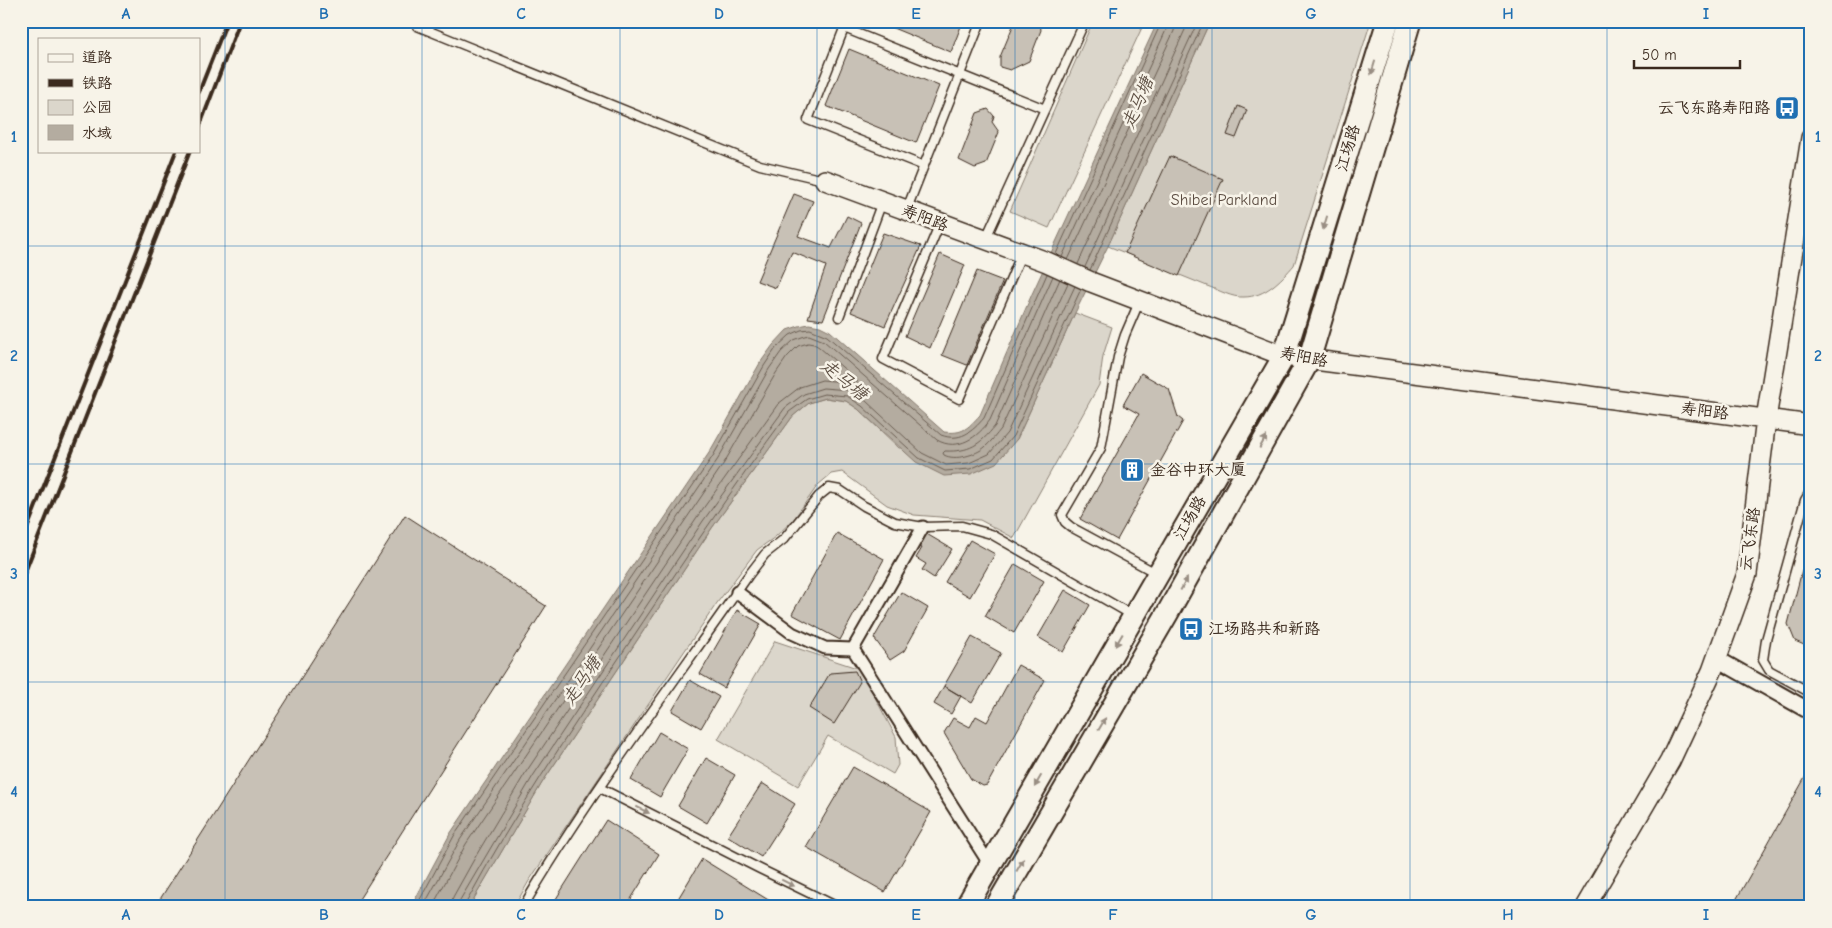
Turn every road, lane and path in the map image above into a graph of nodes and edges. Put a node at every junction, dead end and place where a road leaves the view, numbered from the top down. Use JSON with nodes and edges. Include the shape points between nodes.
{"nodes":[{"id":1,"x":981,"y":21,"type":"edge"},
{"id":2,"x":1085,"y":21,"type":"edge"},
{"id":3,"x":1388,"y":21,"type":"edge"},
{"id":4,"x":1410,"y":21,"type":"edge"},
{"id":5,"x":846,"y":25,"type":"edge"},
{"id":6,"x":417,"y":26,"type":"dead end"},
{"id":7,"x":960,"y":74,"type":"junction"},
{"id":8,"x":1045,"y":109,"type":"junction"},
{"id":9,"x":1811,"y":138,"type":"edge"},
{"id":10,"x":924,"y":166,"type":"junction"},
{"id":11,"x":825,"y":180,"type":"joint"},
{"id":12,"x":882,"y":202,"type":"junction"},
{"id":13,"x":906,"y":210,"type":"junction"},
{"id":14,"x":940,"y":223,"type":"junction"},
{"id":15,"x":985,"y":240,"type":"junction"},
{"id":16,"x":1022,"y":253,"type":"junction"},
{"id":17,"x":1140,"y":300,"type":"junction"},
{"id":18,"x":838,"y":317,"type":"dead end"},
{"id":19,"x":1284,"y":356,"type":"junction"},
{"id":20,"x":1309,"y":360,"type":"junction"},
{"id":21,"x":1766,"y":419,"type":"junction"},
{"id":22,"x":1811,"y":425,"type":"edge"},
{"id":23,"x":1811,"y":490,"type":"edge"},
{"id":24,"x":923,"y":527,"type":"junction"},
{"id":25,"x":1157,"y":574,"type":"junction"},
{"id":26,"x":737,"y":592,"type":"junction"},
{"id":27,"x":1133,"y":616,"type":"junction"},
{"id":28,"x":853,"y":649,"type":"junction"},
{"id":29,"x":1717,"y":658,"type":"junction"},
{"id":30,"x":1811,"y":693,"type":"edge"},
{"id":31,"x":1811,"y":712,"type":"edge"},
{"id":32,"x":600,"y":788,"type":"junction"},
{"id":33,"x":990,"y":866,"type":"junction"},
{"id":34,"x":834,"y":906,"type":"edge"},
{"id":35,"x":523,"y":907,"type":"edge"},
{"id":36,"x":966,"y":907,"type":"edge"},
{"id":37,"x":996,"y":907,"type":"edge"},
{"id":38,"x":1586,"y":907,"type":"edge"}],
"edges":[{"from":1,"to":7,"type":"lane"},
{"from":2,"to":8,"type":"lane"},
{"from":3,"to":19,"type":"main road","name":"江场路","one_way":true},
{"from":4,"to":20,"type":"main road","name":"江场路"},
{"from":5,"to":7,"type":"lane"},
{"from":5,"to":10,"type":"lane","via":[[808,120]]},
{"from":6,"to":11,"type":"lane","via":[[760,165]]},
{"from":7,"to":8,"type":"lane"},
{"from":7,"to":10,"type":"lane"},
{"from":8,"to":15,"type":"lane"},
{"from":9,"to":21,"type":"street","name":"云飞东路"},
{"from":10,"to":13,"type":"lane"},
{"from":11,"to":12,"type":"street","name":"寿阳路"},
{"from":12,"to":13,"type":"street","name":"寿阳路"},
{"from":12,"to":18,"type":"lane"},
{"from":13,"to":14,"type":"street","name":"寿阳路"},
{"from":14,"to":15,"type":"street","name":"寿阳路"},
{"from":14,"to":16,"type":"lane","via":[[883,359],[959,399]]},
{"from":15,"to":16,"type":"street","name":"寿阳路"},
{"from":16,"to":17,"type":"street","name":"寿阳路"},
{"from":17,"to":19,"type":"street","name":"寿阳路"},
{"from":17,"to":25,"type":"lane","via":[[1118,357],[1101,448],[1062,515],[1071,527]]},
{"from":19,"to":20,"type":"street","name":"寿阳路"},
{"from":19,"to":25,"type":"main road","name":"江场路"},
{"from":20,"to":21,"type":"street","name":"寿阳路"},
{"from":37,"to":20,"type":"main road","name":"江场路","one_way":true,"via":[[1167,614]]},
{"from":21,"to":22,"type":"street","name":"寿阳路"},
{"from":21,"to":29,"type":"street","name":"云飞东路","via":[[1747,574]]},
{"from":23,"to":30,"type":"lane","via":[[1802,509],[1763,660],[1769,670]]},
{"from":24,"to":26,"type":"lane","via":[[895,522],[840,490],[828,488],[784,539],[765,554]]},
{"from":24,"to":27,"type":"lane","via":[[962,526],[991,534]]},
{"from":24,"to":28,"type":"street"},
{"from":25,"to":27,"type":"main road","name":"江场路"},
{"from":26,"to":28,"type":"street","via":[[792,633],[825,648]]},
{"from":26,"to":32,"type":"lane"},
{"from":27,"to":33,"type":"main road","name":"江场路","one_way":true},
{"from":28,"to":33,"type":"street"},
{"from":29,"to":31,"type":"street"},
{"from":29,"to":38,"type":"street","name":"云飞东路","via":[[1670,761]]},
{"from":32,"to":34,"type":"lane","one_way":true},
{"from":32,"to":35,"type":"lane"},
{"from":33,"to":36,"type":"main road","name":"江场路"}]}
